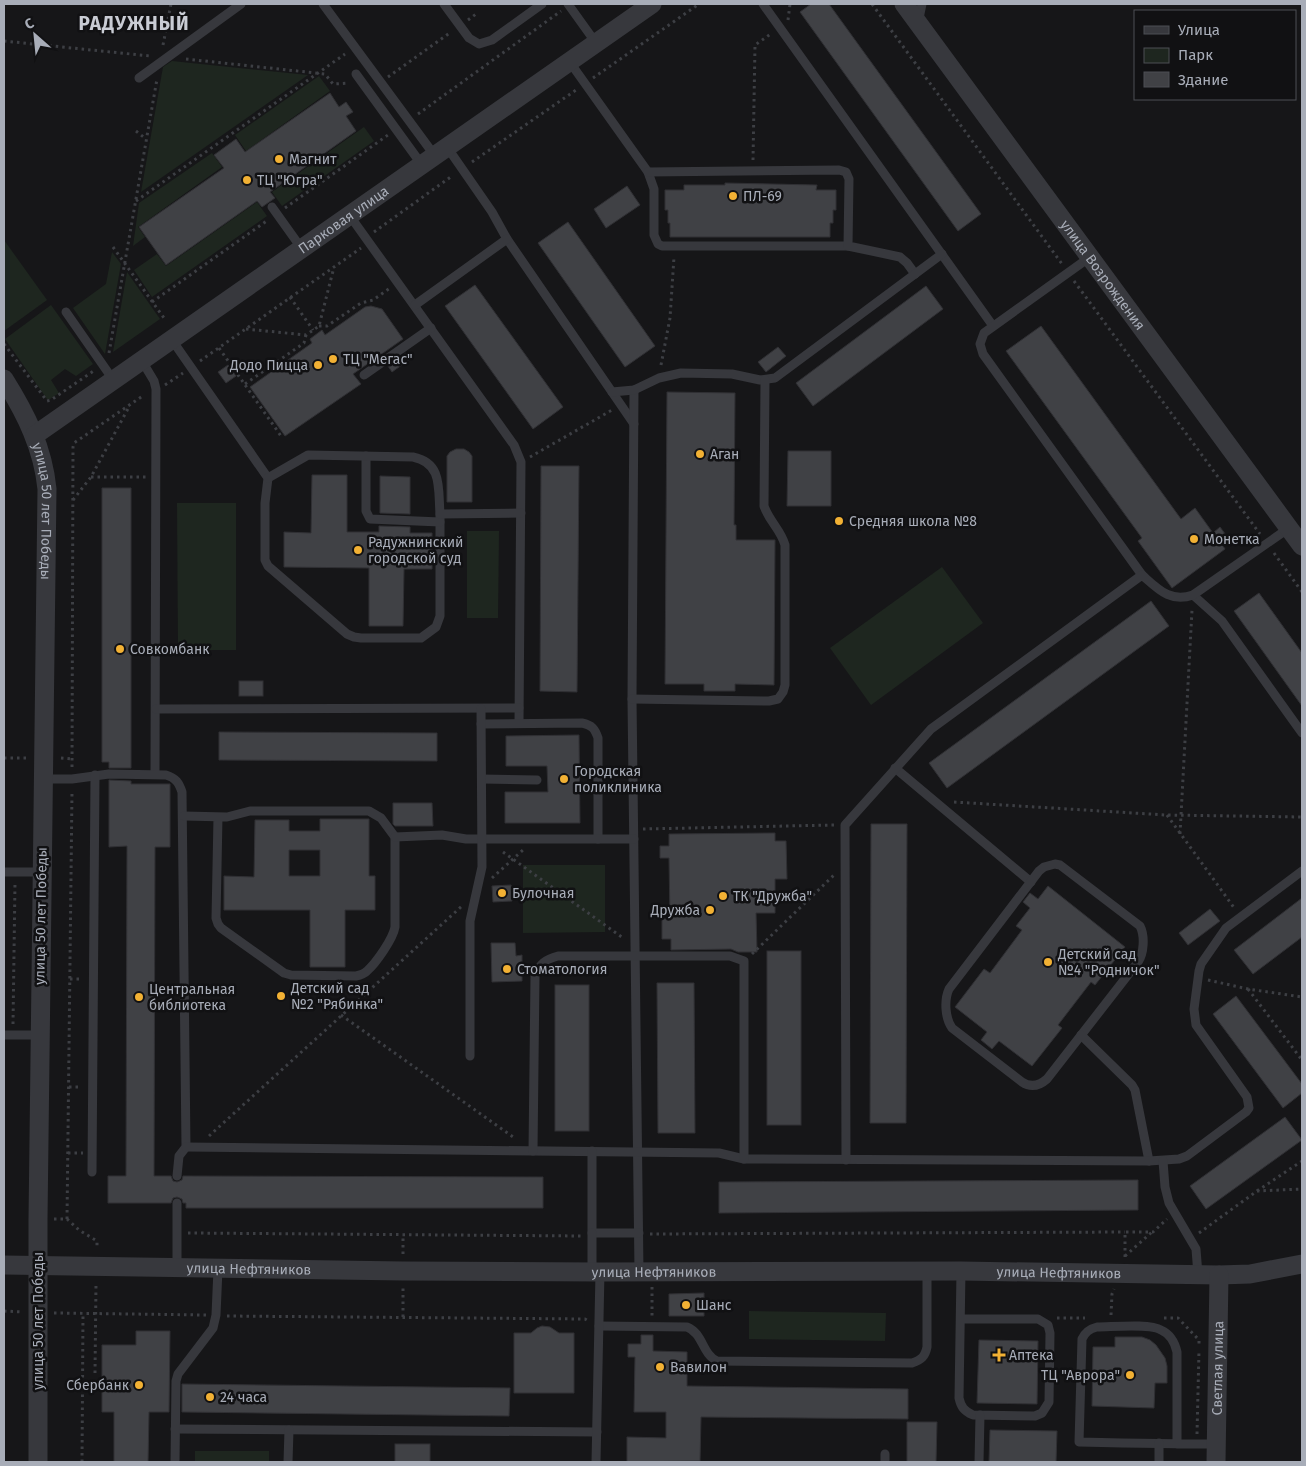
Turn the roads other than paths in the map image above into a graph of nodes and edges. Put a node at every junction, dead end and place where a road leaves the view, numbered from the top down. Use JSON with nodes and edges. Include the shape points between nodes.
{"nodes":[{"id":1,"x":241,"y":4,"type":"edge"},
{"id":2,"x":323,"y":4,"type":"edge"},
{"id":3,"x":444,"y":4,"type":"edge"},
{"id":4,"x":542,"y":4,"type":"edge"},
{"id":5,"x":569,"y":4,"type":"edge"},
{"id":6,"x":652,"y":4,"type":"edge"},
{"id":7,"x":763,"y":4,"type":"edge"},
{"id":8,"x":904,"y":4,"type":"edge"},
{"id":9,"x":922,"y":4,"type":"edge"},
{"id":10,"x":918,"y":23,"type":"junction"},
{"id":11,"x":596,"y":43,"type":"junction"},
{"id":12,"x":570,"y":62,"type":"junction"},
{"id":13,"x":356,"y":74,"type":"dead end"},
{"id":14,"x":139,"y":78,"type":"dead end"},
{"id":15,"x":434,"y":156,"type":"junction"},
{"id":16,"x":648,"y":172,"type":"junction"},
{"id":17,"x":275,"y":210,"type":"road end"},
{"id":18,"x":350,"y":216,"type":"junction"},
{"id":19,"x":506,"y":240,"type":"junction"},
{"id":20,"x":848,"y":246,"type":"junction"},
{"id":21,"x":302,"y":249,"type":"junction"},
{"id":22,"x":942,"y":254,"type":"junction"},
{"id":23,"x":1090,"y":257,"type":"junction"},
{"id":24,"x":915,"y":274,"type":"junction"},
{"id":25,"x":415,"y":305,"type":"junction"},
{"id":26,"x":66,"y":312,"type":"dead end"},
{"id":27,"x":993,"y":326,"type":"junction"},
{"id":28,"x":431,"y":328,"type":"junction"},
{"id":29,"x":172,"y":340,"type":"junction"},
{"id":30,"x":142,"y":362,"type":"junction"},
{"id":31,"x":364,"y":375,"type":"dead end"},
{"id":32,"x":4,"y":379,"type":"edge"},
{"id":33,"x":765,"y":380,"type":"junction"},
{"id":34,"x":114,"y":381,"type":"junction"},
{"id":35,"x":634,"y":390,"type":"junction"},
{"id":36,"x":612,"y":392,"type":"junction"},
{"id":37,"x":634,"y":424,"type":"junction"},
{"id":38,"x":35,"y":435,"type":"junction"},
{"id":39,"x":366,"y":456,"type":"junction"},
{"id":40,"x":268,"y":478,"type":"junction"},
{"id":41,"x":521,"y":513,"type":"junction"},
{"id":42,"x":440,"y":518,"type":"junction"},
{"id":43,"x":1289,"y":528,"type":"junction"},
{"id":44,"x":1302,"y":546,"type":"edge"},
{"id":45,"x":1142,"y":575,"type":"junction"},
{"id":46,"x":1193,"y":595,"type":"junction"},
{"id":47,"x":632,"y":699,"type":"junction"},
{"id":48,"x":519,"y":708,"type":"junction"},
{"id":49,"x":156,"y":709,"type":"junction"},
{"id":50,"x":481,"y":709,"type":"junction"},
{"id":51,"x":518,"y":723,"type":"junction"},
{"id":52,"x":481,"y":724,"type":"junction"},
{"id":53,"x":1302,"y":734,"type":"edge"},
{"id":54,"x":895,"y":768,"type":"junction"},
{"id":55,"x":155,"y":774,"type":"junction"},
{"id":56,"x":95,"y":775,"type":"junction"},
{"id":57,"x":43,"y":779,"type":"junction"},
{"id":58,"x":482,"y":779,"type":"junction"},
{"id":59,"x":537,"y":780,"type":"dead end"},
{"id":60,"x":184,"y":816,"type":"junction"},
{"id":61,"x":218,"y":817,"type":"junction"},
{"id":62,"x":634,"y":834,"type":"junction"},
{"id":63,"x":395,"y":837,"type":"junction"},
{"id":64,"x":484,"y":839,"type":"junction"},
{"id":65,"x":598,"y":839,"type":"junction"},
{"id":66,"x":1302,"y":871,"type":"edge"},
{"id":67,"x":6,"y":872,"type":"edge"},
{"id":68,"x":42,"y":872,"type":"junction"},
{"id":69,"x":1031,"y":882,"type":"junction"},
{"id":70,"x":636,"y":951,"type":"junction"},
{"id":71,"x":8,"y":1035,"type":"edge"},
{"id":72,"x":40,"y":1035,"type":"junction"},
{"id":73,"x":1081,"y":1036,"type":"junction"},
{"id":74,"x":470,"y":1056,"type":"dead end"},
{"id":75,"x":186,"y":1147,"type":"junction"},
{"id":76,"x":533,"y":1151,"type":"junction"},
{"id":77,"x":592,"y":1151,"type":"junction"},
{"id":78,"x":637,"y":1152,"type":"junction"},
{"id":79,"x":744,"y":1159,"type":"junction"},
{"id":80,"x":846,"y":1160,"type":"junction"},
{"id":81,"x":1149,"y":1161,"type":"junction"},
{"id":82,"x":1163,"y":1161,"type":"junction"},
{"id":83,"x":92,"y":1172,"type":"dead end"},
{"id":84,"x":177,"y":1176,"type":"dead end"},
{"id":85,"x":177,"y":1203,"type":"dead end"},
{"id":86,"x":592,"y":1233,"type":"junction"},
{"id":87,"x":639,"y":1233,"type":"junction"},
{"id":88,"x":1302,"y":1264,"type":"edge"},
{"id":89,"x":4,"y":1265,"type":"edge"},
{"id":90,"x":38,"y":1266,"type":"junction"},
{"id":91,"x":177,"y":1268,"type":"junction"},
{"id":92,"x":218,"y":1268,"type":"junction"},
{"id":93,"x":927,"y":1271,"type":"junction"},
{"id":94,"x":961,"y":1271,"type":"junction"},
{"id":95,"x":596,"y":1272,"type":"junction"},
{"id":96,"x":639,"y":1272,"type":"junction"},
{"id":97,"x":1198,"y":1275,"type":"junction"},
{"id":98,"x":1219,"y":1275,"type":"junction"},
{"id":99,"x":961,"y":1319,"type":"junction"},
{"id":100,"x":599,"y":1326,"type":"junction"},
{"id":101,"x":980,"y":1415,"type":"junction"},
{"id":102,"x":176,"y":1428,"type":"junction"},
{"id":103,"x":289,"y":1430,"type":"junction"},
{"id":104,"x":597,"y":1432,"type":"junction"},
{"id":105,"x":1159,"y":1444,"type":"junction"},
{"id":106,"x":1177,"y":1444,"type":"junction"},
{"id":107,"x":1217,"y":1453,"type":"edge"},
{"id":108,"x":38,"y":1462,"type":"edge"},
{"id":109,"x":175,"y":1462,"type":"edge"},
{"id":110,"x":288,"y":1462,"type":"edge"},
{"id":111,"x":596,"y":1462,"type":"edge"},
{"id":112,"x":979,"y":1462,"type":"edge"},
{"id":113,"x":1159,"y":1462,"type":"edge"}],
"edges":[{"from":1,"to":14,"type":"lane"},
{"from":2,"to":15,"type":"lane"},
{"from":3,"to":4,"type":"lane","via":[[479,44],[492,40]]},
{"from":5,"to":11,"type":"lane"},
{"from":6,"to":11,"type":"street","name":"Парковая улица"},
{"from":7,"to":22,"type":"lane"},
{"from":8,"to":10,"type":"street","name":"улица Возрождения"},
{"from":9,"to":10,"type":"lane"},
{"from":10,"to":23,"type":"street","name":"улица Возрождения"},
{"from":11,"to":12,"type":"street","name":"Парковая улица"},
{"from":12,"to":15,"type":"street","name":"Парковая улица"},
{"from":12,"to":16,"type":"lane"},
{"from":13,"to":15,"type":"lane","via":[[396,130]]},
{"from":15,"to":18,"type":"street","name":"Парковая улица"},
{"from":15,"to":19,"type":"lane","via":[[462,169],[492,212]]},
{"from":16,"to":20,"type":"lane","via":[[654,189],[654,235],[662,246]]},
{"from":16,"to":20,"type":"lane","via":[[846,172],[849,179]]},
{"from":17,"to":21,"type":"lane"},
{"from":18,"to":21,"type":"street","name":"Парковая улица"},
{"from":18,"to":25,"type":"lane"},
{"from":19,"to":25,"type":"lane"},
{"from":19,"to":36,"type":"lane"},
{"from":20,"to":24,"type":"lane","via":[[900,257]]},
{"from":21,"to":29,"type":"street","name":"Парковая улица"},
{"from":22,"to":24,"type":"lane"},
{"from":22,"to":27,"type":"lane"},
{"from":23,"to":27,"type":"lane"},
{"from":23,"to":43,"type":"street","name":"улица Возрождения"},
{"from":24,"to":33,"type":"lane","via":[[775,378]]},
{"from":25,"to":28,"type":"lane"},
{"from":26,"to":34,"type":"lane"},
{"from":27,"to":45,"type":"lane","via":[[984,334],[980,344],[983,354]]},
{"from":28,"to":31,"type":"lane"},
{"from":28,"to":41,"type":"lane","via":[[514,445],[521,462]]},
{"from":29,"to":30,"type":"street","name":"Парковая улица"},
{"from":29,"to":40,"type":"lane"},
{"from":30,"to":34,"type":"street","name":"Парковая улица"},
{"from":30,"to":49,"type":"lane","via":[[156,389]]},
{"from":32,"to":38,"type":"street","name":"улица 50 лет Победы"},
{"from":33,"to":35,"type":"lane","via":[[732,374],[681,373],[659,378]]},
{"from":33,"to":47,"type":"lane","via":[[764,506],[785,545],[783,692],[778,699],[769,701]]},
{"from":34,"to":38,"type":"street","name":"Парковая улица"},
{"from":35,"to":36,"type":"lane"},
{"from":35,"to":37,"type":"lane"},
{"from":36,"to":37,"type":"lane"},
{"from":37,"to":47,"type":"lane"},
{"from":38,"to":57,"type":"street","name":"улица 50 лет Победы","via":[[47,489]]},
{"from":39,"to":40,"type":"lane","via":[[308,455]]},
{"from":39,"to":42,"type":"lane","via":[[413,457],[431,464],[438,480]]},
{"from":39,"to":42,"type":"lane","via":[[366,511],[370,519]]},
{"from":40,"to":42,"type":"lane","via":[[265,560],[268,566],[354,637],[421,638],[436,627],[440,616]]},
{"from":41,"to":42,"type":"lane"},
{"from":41,"to":48,"type":"lane"},
{"from":43,"to":44,"type":"street","name":"улица Возрождения"},
{"from":43,"to":46,"type":"lane"},
{"from":45,"to":46,"type":"lane","via":[[1172,597]]},
{"from":45,"to":54,"type":"lane","via":[[931,729]]},
{"from":46,"to":53,"type":"lane","via":[[1222,621]]},
{"from":47,"to":62,"type":"lane"},
{"from":48,"to":50,"type":"lane"},
{"from":48,"to":51,"type":"lane"},
{"from":49,"to":50,"type":"lane"},
{"from":49,"to":55,"type":"lane"},
{"from":50,"to":52,"type":"lane"},
{"from":51,"to":52,"type":"lane"},
{"from":51,"to":65,"type":"lane","via":[[582,723],[596,731]]},
{"from":52,"to":58,"type":"lane"},
{"from":54,"to":69,"type":"lane"},
{"from":54,"to":80,"type":"lane","via":[[845,825]]},
{"from":55,"to":56,"type":"lane"},
{"from":55,"to":60,"type":"lane","via":[[177,780],[182,792]]},
{"from":56,"to":57,"type":"lane"},
{"from":56,"to":83,"type":"lane"},
{"from":57,"to":68,"type":"street","name":"улица 50 лет Победы"},
{"from":58,"to":59,"type":"lane"},
{"from":58,"to":64,"type":"lane"},
{"from":60,"to":61,"type":"lane"},
{"from":60,"to":75,"type":"lane"},
{"from":61,"to":63,"type":"lane","via":[[250,811],[369,811],[381,818]]},
{"from":61,"to":63,"type":"lane","via":[[218,924],[291,975],[356,976],[369,970],[394,933]]},
{"from":62,"to":65,"type":"lane"},
{"from":62,"to":70,"type":"lane"},
{"from":63,"to":64,"type":"lane","via":[[442,835]]},
{"from":64,"to":65,"type":"lane"},
{"from":64,"to":74,"type":"lane","via":[[481,874],[470,921]]},
{"from":66,"to":82,"type":"lane","via":[[1221,933],[1201,964],[1194,1009],[1196,1025],[1247,1097],[1249,1108],[1187,1156]]},
{"from":67,"to":68,"type":"lane"},
{"from":68,"to":72,"type":"street","name":"улица 50 лет Победы"},
{"from":69,"to":73,"type":"lane","via":[[1044,867],[1060,865],[1142,929],[1141,958]]},
{"from":69,"to":73,"type":"lane","via":[[949,989],[946,996],[948,1021],[952,1028],[1022,1082],[1032,1086],[1047,1079]]},
{"from":70,"to":76,"type":"lane","via":[[558,956],[548,958],[537,969]]},
{"from":70,"to":78,"type":"lane"},
{"from":70,"to":79,"type":"lane","via":[[730,956],[744,961]]},
{"from":71,"to":72,"type":"lane"},
{"from":72,"to":90,"type":"street","name":"улица 50 лет Победы"},
{"from":73,"to":81,"type":"lane","via":[[1135,1090]]},
{"from":75,"to":76,"type":"lane"},
{"from":75,"to":84,"type":"lane","via":[[179,1156]]},
{"from":76,"to":77,"type":"lane"},
{"from":77,"to":78,"type":"lane"},
{"from":77,"to":86,"type":"lane"},
{"from":78,"to":79,"type":"lane","via":[[719,1153]]},
{"from":78,"to":87,"type":"lane"},
{"from":79,"to":80,"type":"lane"},
{"from":80,"to":81,"type":"lane"},
{"from":81,"to":82,"type":"lane"},
{"from":82,"to":97,"type":"lane","via":[[1169,1203],[1196,1249]]},
{"from":85,"to":91,"type":"lane"},
{"from":86,"to":87,"type":"lane"},
{"from":86,"to":95,"type":"lane"},
{"from":87,"to":96,"type":"lane"},
{"from":88,"to":98,"type":"street","name":"улица Нефтяников","via":[[1250,1274]]},
{"from":89,"to":90,"type":"street","name":"улица Нефтяников"},
{"from":90,"to":91,"type":"street","name":"улица Нефтяников"},
{"from":90,"to":108,"type":"street","name":"улица 50 лет Победы"},
{"from":91,"to":92,"type":"street","name":"улица Нефтяников"},
{"from":92,"to":95,"type":"street","name":"улица Нефтяников"},
{"from":92,"to":102,"type":"lane","via":[[213,1328],[176,1381]]},
{"from":93,"to":94,"type":"street","name":"улица Нефтяников"},
{"from":93,"to":96,"type":"street","name":"улица Нефтяников"},
{"from":93,"to":100,"type":"lane","via":[[927,1347],[920,1360],[912,1363],[717,1361],[708,1355],[697,1335],[687,1327]]},
{"from":94,"to":97,"type":"street","name":"улица Нефтяников"},
{"from":94,"to":99,"type":"lane"},
{"from":95,"to":96,"type":"street","name":"улица Нефтяников"},
{"from":95,"to":100,"type":"lane"},
{"from":97,"to":98,"type":"street","name":"улица Нефтяников"},
{"from":98,"to":107,"type":"street","name":"Светлая улица"},
{"from":99,"to":101,"type":"lane","via":[[959,1398],[965,1411]]},
{"from":99,"to":101,"type":"lane","via":[[1038,1319],[1048,1325],[1050,1333],[1047,1408],[1035,1416]]},
{"from":100,"to":104,"type":"lane"},
{"from":101,"to":112,"type":"lane"},
{"from":102,"to":103,"type":"lane"},
{"from":102,"to":109,"type":"lane"},
{"from":103,"to":104,"type":"lane"},
{"from":103,"to":110,"type":"lane"},
{"from":104,"to":111,"type":"lane"},
{"from":105,"to":106,"type":"lane"},
{"from":105,"to":106,"type":"lane","via":[[1079,1442],[1082,1339],[1090,1328],[1151,1327],[1162,1330],[1175,1343]]},
{"from":105,"to":113,"type":"lane"},
{"from":106,"to":107,"type":"lane","via":[[1196,1444]]}]}
